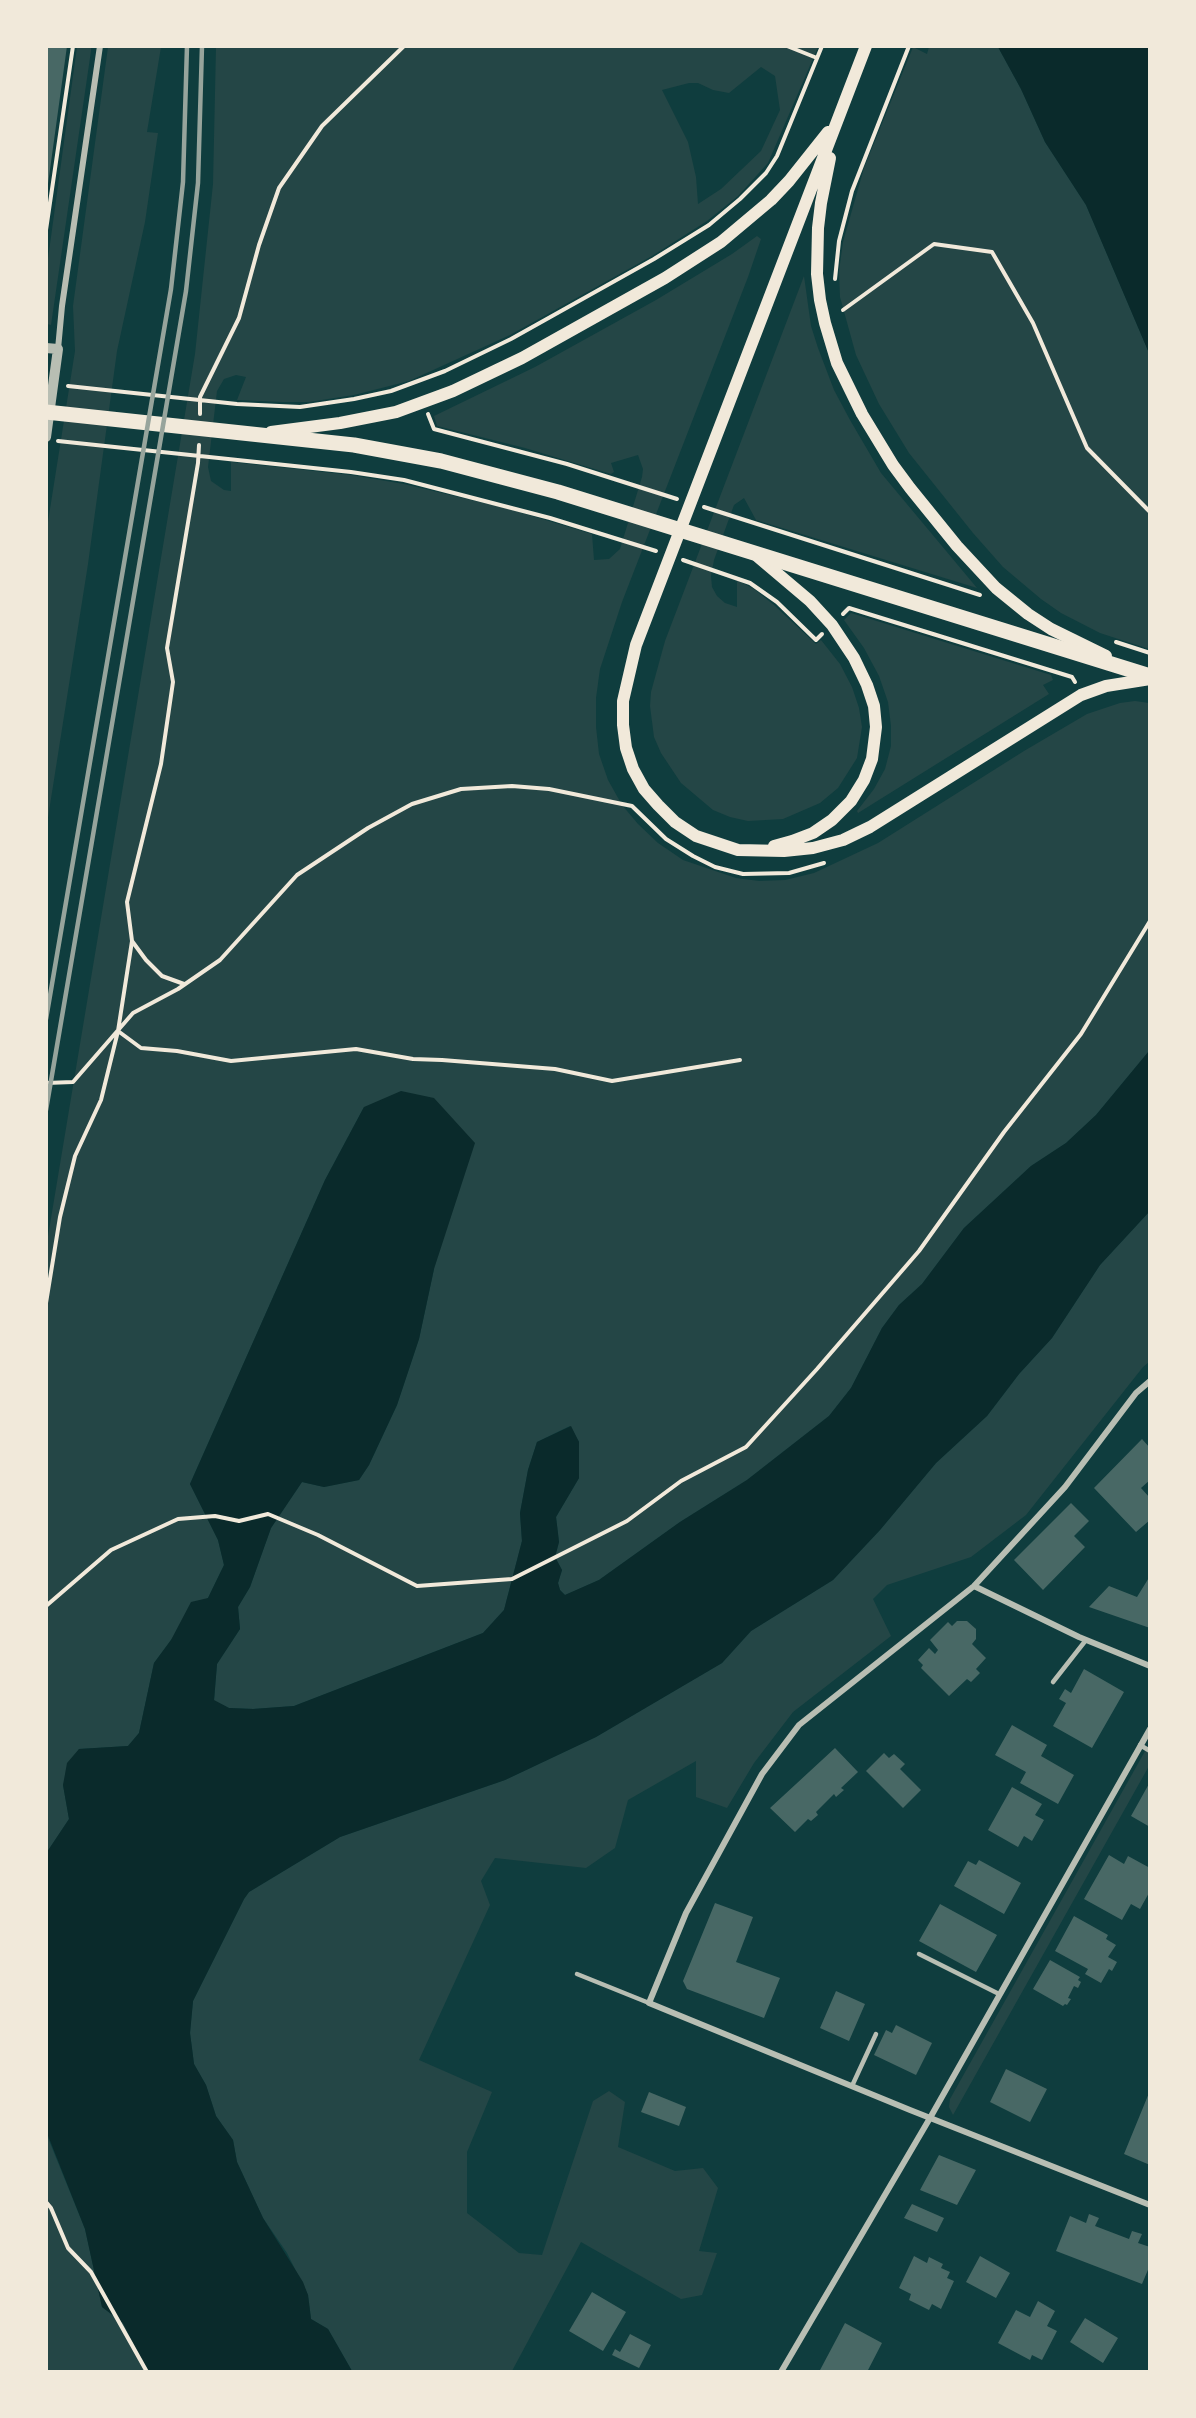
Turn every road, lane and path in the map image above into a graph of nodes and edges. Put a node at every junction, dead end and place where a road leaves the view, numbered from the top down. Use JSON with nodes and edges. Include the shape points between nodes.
{"nodes":[{"id":1,"x":73,"y":46,"type":"edge"},
{"id":2,"x":100,"y":46,"type":"edge"},
{"id":3,"x":404,"y":46,"type":"edge"},
{"id":4,"x":788,"y":46,"type":"edge"},
{"id":5,"x":822,"y":46,"type":"edge"},
{"id":6,"x":866,"y":46,"type":"edge"},
{"id":7,"x":909,"y":46,"type":"edge"},
{"id":8,"x":817,"y":58,"type":"junction"},
{"id":9,"x":846,"y":99,"type":"junction"},
{"id":10,"x":46,"y":230,"type":"edge"},
{"id":11,"x":835,"y":283,"type":"dead end"},
{"id":12,"x":840,"y":320,"type":"dead end"},
{"id":13,"x":46,"y":348,"type":"edge"},
{"id":14,"x":58,"y":349,"type":"junction"},
{"id":15,"x":58,"y":385,"type":"dead end"},
{"id":16,"x":424,"y":403,"type":"junction"},
{"id":17,"x":46,"y":412,"type":"edge"},
{"id":18,"x":200,"y":419,"type":"dead end"},
{"id":19,"x":234,"y":432,"type":"junction"},
{"id":20,"x":46,"y":438,"type":"edge"},
{"id":21,"x":199,"y":441,"type":"dead end"},
{"id":22,"x":609,"y":477,"type":"dead end"},
{"id":23,"x":1149,"y":512,"type":"edge"},
{"id":24,"x":755,"y":524,"type":"dead end"},
{"id":25,"x":593,"y":531,"type":"dead end"},
{"id":26,"x":746,"y":551,"type":"junction"},
{"id":27,"x":738,"y":577,"type":"dead end"},
{"id":28,"x":996,"y":588,"type":"junction"},
{"id":29,"x":832,"y":625,"type":"junction"},
{"id":30,"x":1109,"y":640,"type":"dead end"},
{"id":31,"x":1149,"y":653,"type":"edge"},
{"id":32,"x":1149,"y":676,"type":"edge"},
{"id":33,"x":1081,"y":695,"type":"junction"},
{"id":34,"x":718,"y":845,"type":"junction"},
{"id":35,"x":826,"y":863,"type":"dead end"},
{"id":36,"x":1149,"y":921,"type":"edge"},
{"id":37,"x":132,"y":941,"type":"junction"},
{"id":38,"x":184,"y":984,"type":"junction"},
{"id":39,"x":118,"y":1030,"type":"junction"},
{"id":40,"x":740,"y":1060,"type":"dead end"},
{"id":41,"x":46,"y":1083,"type":"edge"},
{"id":42,"x":46,"y":1303,"type":"edge"},
{"id":43,"x":1149,"y":1381,"type":"edge"},
{"id":44,"x":974,"y":1586,"type":"junction"},
{"id":45,"x":46,"y":1606,"type":"edge"},
{"id":46,"x":1086,"y":1640,"type":"junction"},
{"id":47,"x":1149,"y":1666,"type":"edge"},
{"id":48,"x":1053,"y":1682,"type":"dead end"},
{"id":49,"x":1149,"y":1729,"type":"edge"},
{"id":50,"x":1140,"y":1745,"type":"junction"},
{"id":51,"x":1149,"y":1751,"type":"edge"},
{"id":52,"x":919,"y":1954,"type":"dead end"},
{"id":53,"x":577,"y":1974,"type":"dead end"},
{"id":54,"x":999,"y":1994,"type":"junction"},
{"id":55,"x":649,"y":2002,"type":"junction"},
{"id":56,"x":876,"y":2034,"type":"dead end"},
{"id":57,"x":852,"y":2086,"type":"junction"},
{"id":58,"x":930,"y":2118,"type":"junction"},
{"id":59,"x":46,"y":2202,"type":"edge"},
{"id":60,"x":1149,"y":2205,"type":"edge"},
{"id":61,"x":147,"y":2372,"type":"edge"},
{"id":62,"x":781,"y":2372,"type":"edge"}],
"edges":[{"from":1,"to":10,"type":"path"},
{"from":2,"to":14,"type":"street"},
{"from":3,"to":18,"type":"path","via":[[322,126],[279,188],[239,318],[201,397]]},
{"from":4,"to":8,"type":"path"},
{"from":5,"to":8,"type":"path"},
{"from":6,"to":9,"type":"main road"},
{"from":7,"to":11,"type":"path","via":[[852,191],[839,241]]},
{"from":8,"to":15,"type":"path","via":[[766,173],[724,213],[654,259],[504,343],[410,385],[309,406],[237,404]]},
{"from":9,"to":16,"type":"main road","via":[[829,131],[789,181],[755,216],[721,242],[522,358]]},
{"from":9,"to":28,"type":"main road","via":[[826,171],[818,228],[818,282],[831,344],[862,414],[892,465]]},
{"from":9,"to":34,"type":"main road","via":[[627,675],[623,725],[633,769],[644,789],[675,822]]},
{"from":12,"to":23,"type":"path","via":[[840,309],[933,244],[992,252],[1033,323],[1087,448]]},
{"from":13,"to":14,"type":"street"},
{"from":14,"to":20,"type":"street"},
{"from":16,"to":19,"type":"main road","via":[[340,423]]},
{"from":16,"to":22,"type":"path","via":[[434,429]]},
{"from":17,"to":19,"type":"main road"},
{"from":19,"to":26,"type":"main road","via":[[410,454],[507,477]]},
{"from":20,"to":25,"type":"path","via":[[405,480]]},
{"from":21,"to":37,"type":"path","via":[[167,648],[173,682],[161,764],[127,902]]},
{"from":24,"to":28,"type":"path","via":[[981,595]]},
{"from":26,"to":29,"type":"main road","via":[[786,579]]},
{"from":26,"to":32,"type":"main road"},
{"from":27,"to":29,"type":"path","via":[[777,602],[816,640]]},
{"from":28,"to":32,"type":"main road","via":[[1059,633]]},
{"from":29,"to":33,"type":"path","via":[[849,609],[1072,677]]},
{"from":29,"to":34,"type":"main road","via":[[854,658],[874,706],[876,744],[864,780],[832,820],[813,833],[774,846]]},
{"from":30,"to":31,"type":"path"},
{"from":32,"to":33,"type":"main road"},
{"from":33,"to":34,"type":"main road","via":[[843,840],[784,851],[738,850]]},
{"from":35,"to":38,"type":"path","via":[[789,873],[743,874],[715,867],[666,839],[632,806],[549,789],[460,789],[412,804],[297,875],[220,960]]},
{"from":36,"to":45,"type":"path","via":[[1081,1034],[1004,1132],[919,1251],[817,1369],[746,1447],[681,1480],[627,1521],[512,1579],[417,1586],[318,1535],[268,1515],[239,1521],[215,1516],[178,1519],[111,1550]]},
{"from":37,"to":38,"type":"path","via":[[162,976]]},
{"from":37,"to":39,"type":"path"},
{"from":38,"to":39,"type":"path","via":[[134,1013]]},
{"from":39,"to":40,"type":"path","via":[[141,1048],[231,1061],[356,1049],[412,1059],[555,1069],[612,1081]]},
{"from":39,"to":41,"type":"path","via":[[73,1082]]},
{"from":39,"to":42,"type":"path","via":[[101,1100],[75,1156]]},
{"from":43,"to":44,"type":"street","via":[[1065,1487]]},
{"from":44,"to":46,"type":"street"},
{"from":44,"to":55,"type":"street","via":[[799,1725],[762,1774],[686,1913]]},
{"from":46,"to":47,"type":"street"},
{"from":46,"to":48,"type":"lane"},
{"from":49,"to":50,"type":"street"},
{"from":50,"to":51,"type":"lane"},
{"from":50,"to":54,"type":"street"},
{"from":52,"to":54,"type":"lane"},
{"from":53,"to":55,"type":"lane"},
{"from":54,"to":58,"type":"street"},
{"from":55,"to":57,"type":"street"},
{"from":56,"to":57,"type":"lane"},
{"from":57,"to":58,"type":"street"},
{"from":58,"to":60,"type":"street"},
{"from":58,"to":62,"type":"street"},
{"from":59,"to":61,"type":"path","via":[[68,2248],[91,2272]]}]}
